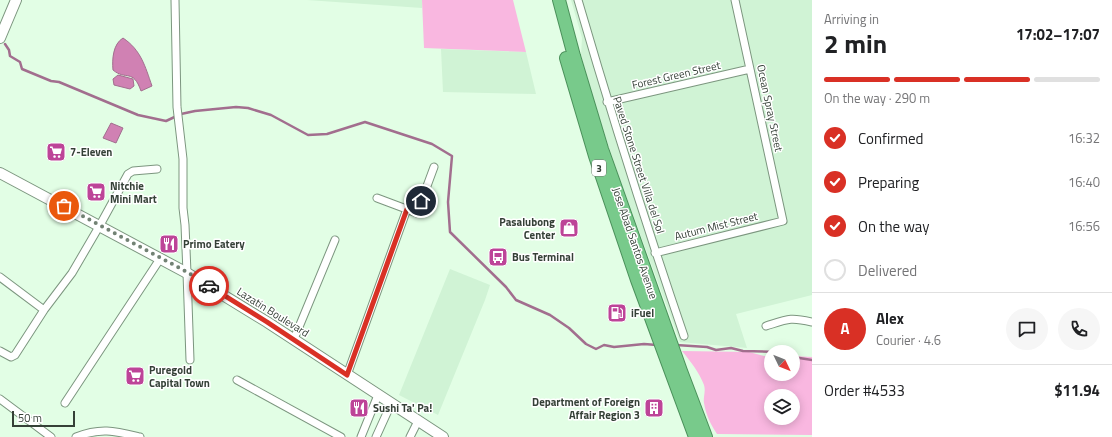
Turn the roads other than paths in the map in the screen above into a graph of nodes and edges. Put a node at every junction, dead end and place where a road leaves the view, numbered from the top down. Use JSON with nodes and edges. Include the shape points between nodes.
{"nodes":[{"id":1,"x":16,"y":0,"type":"edge"},
{"id":2,"x":175,"y":0,"type":"edge"},
{"id":3,"x":551,"y":0,"type":"edge"},
{"id":4,"x":559,"y":0,"type":"edge"},
{"id":5,"x":578,"y":0,"type":"edge"},
{"id":6,"x":735,"y":0,"type":"edge"},
{"id":7,"x":0,"y":38,"type":"edge"},
{"id":8,"x":750,"y":70,"type":"junction"},
{"id":9,"x":608,"y":102,"type":"junction"},
{"id":10,"x":434,"y":167,"type":"dead end"},
{"id":11,"x":157,"y":169,"type":"dead end"},
{"id":12,"x":1,"y":175,"type":"edge"},
{"id":13,"x":377,"y":198,"type":"dead end"},
{"id":14,"x":407,"y":209,"type":"junction"},
{"id":15,"x":783,"y":221,"type":"joint"},
{"id":16,"x":100,"y":225,"type":"junction"},
{"id":17,"x":335,"y":240,"type":"dead end"},
{"id":18,"x":655,"y":253,"type":"junction"},
{"id":19,"x":160,"y":259,"type":"junction"},
{"id":20,"x":187,"y":272,"type":"junction"},
{"id":21,"x":0,"y":277,"type":"edge"},
{"id":22,"x":44,"y":310,"type":"junction"},
{"id":23,"x":812,"y":322,"type":"edge"},
{"id":24,"x":766,"y":326,"type":"dead end"},
{"id":25,"x":661,"y":331,"type":"junction"},
{"id":26,"x":684,"y":336,"type":"dead end"},
{"id":27,"x":294,"y":339,"type":"junction"},
{"id":28,"x":0,"y":351,"type":"edge"},
{"id":29,"x":190,"y":360,"type":"dead end"},
{"id":30,"x":675,"y":372,"type":"junction"},
{"id":31,"x":347,"y":375,"type":"junction"},
{"id":32,"x":237,"y":380,"type":"dead end"},
{"id":33,"x":378,"y":395,"type":"junction"},
{"id":34,"x":0,"y":399,"type":"edge"},
{"id":35,"x":65,"y":403,"type":"dead end"},
{"id":36,"x":391,"y":404,"type":"junction"},
{"id":37,"x":418,"y":421,"type":"junction"},
{"id":38,"x":694,"y":423,"type":"junction"},
{"id":39,"x":51,"y":437,"type":"edge"},
{"id":40,"x":76,"y":437,"type":"edge"},
{"id":41,"x":140,"y":437,"type":"edge"},
{"id":42,"x":341,"y":437,"type":"edge"},
{"id":43,"x":361,"y":437,"type":"edge"},
{"id":44,"x":376,"y":437,"type":"edge"},
{"id":45,"x":410,"y":437,"type":"edge"},
{"id":46,"x":442,"y":437,"type":"edge"},
{"id":47,"x":692,"y":437,"type":"edge"},
{"id":48,"x":695,"y":437,"type":"edge"},
{"id":49,"x":701,"y":437,"type":"edge"},
{"id":50,"x":706,"y":437,"type":"edge"}],
"edges":[{"from":1,"to":7,"type":"main road"},
{"from":2,"to":20,"type":"street","via":[[177,107],[183,159]]},
{"from":3,"to":25,"type":"highway","name":"Jose Abad Santos Avenue","number":"3","via":[[595,156],[637,280]]},
{"from":4,"to":25,"type":"highway","name":"Jose Abad Santos Avenue","number":"3","via":[[602,149]]},
{"from":5,"to":9,"type":"street","name":"Paved Stone Street Villa del Sol"},
{"from":6,"to":8,"type":"street","name":"Ocean Spray Street"},
{"from":8,"to":9,"type":"street","name":"Forest Green Street"},
{"from":8,"to":15,"type":"street","name":"Ocean Spray Street"},
{"from":9,"to":18,"type":"street","name":"Paved Stone Street Villa del Sol"},
{"from":10,"to":14,"type":"street","via":[[417,213]]},
{"from":11,"to":16,"type":"street","via":[[129,172]]},
{"from":12,"to":16,"type":"main road","name":"Lazatin Boulevard"},
{"from":13,"to":14,"type":"street"},
{"from":14,"to":31,"type":"street"},
{"from":15,"to":18,"type":"street","name":"Autum Mist Street"},
{"from":16,"to":19,"type":"main road","name":"Lazatin Boulevard"},
{"from":16,"to":22,"type":"street","via":[[72,273]]},
{"from":17,"to":27,"type":"street"},
{"from":18,"to":26,"type":"street","name":"Paved Stone Street Villa del Sol"},
{"from":19,"to":20,"type":"main road","name":"Lazatin Boulevard"},
{"from":19,"to":35,"type":"street"},
{"from":20,"to":27,"type":"main road","name":"Lazatin Boulevard"},
{"from":20,"to":29,"type":"street"},
{"from":21,"to":22,"type":"street"},
{"from":22,"to":28,"type":"street","via":[[15,355],[11,357]]},
{"from":23,"to":24,"type":"street","via":[[788,318]]},
{"from":25,"to":30,"type":"highway","name":"Jose Abad Santos Avenue","number":"3"},
{"from":27,"to":31,"type":"main road","name":"Lazatin Boulevard"},
{"from":30,"to":38,"type":"highway","number":"3"},
{"from":30,"to":47,"type":"highway","name":"Jose Abad Santos Avenue","number":"3"},
{"from":30,"to":50,"type":"highway","name":"Jose Abad Santos Avenue","number":"3"},
{"from":31,"to":33,"type":"main road","name":"Lazatin Boulevard"},
{"from":32,"to":42,"type":"street"},
{"from":33,"to":36,"type":"main road","name":"Lazatin Boulevard"},
{"from":33,"to":43,"type":"street"},
{"from":34,"to":39,"type":"street"},
{"from":36,"to":37,"type":"main road","name":"Lazatin Boulevard"},
{"from":36,"to":44,"type":"street"},
{"from":37,"to":45,"type":"street"},
{"from":37,"to":46,"type":"main road","name":"Lazatin Boulevard"},
{"from":38,"to":48,"type":"highway","number":"3"},
{"from":38,"to":49,"type":"highway","number":"3"},
{"from":40,"to":41,"type":"street","via":[[90,432],[112,430]]}]}
